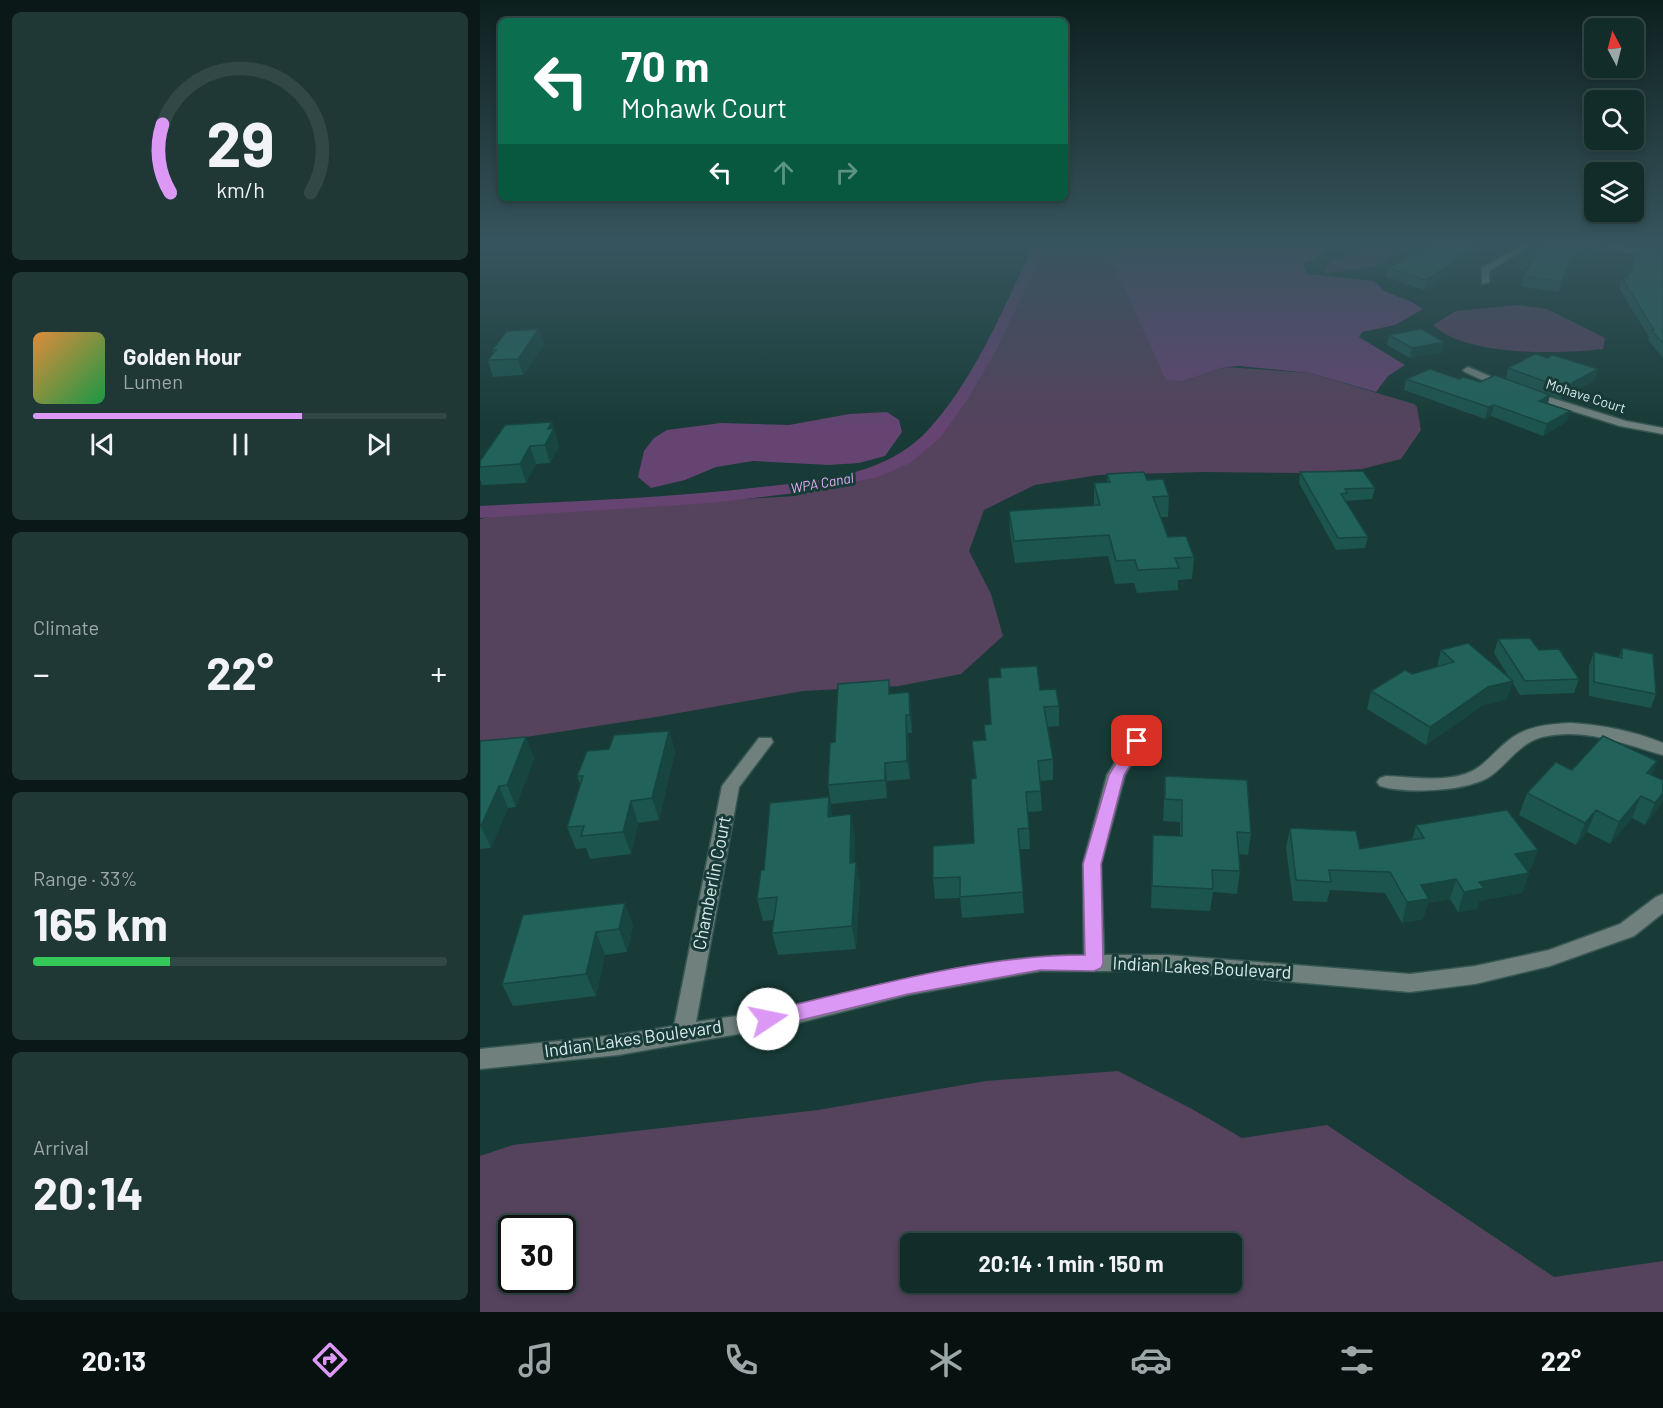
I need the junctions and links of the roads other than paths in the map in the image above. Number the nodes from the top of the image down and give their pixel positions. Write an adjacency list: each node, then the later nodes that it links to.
1 (1468, 370): 2 (street, Mohave Court)
2 (1663, 431)
3 (1137, 741): 8 (street)
4 (765, 742): 9 (street, Chamberlin Court)
5 (1663, 749): 6 (street)
6 (1386, 782)
7 (1663, 902): 8 (street, Indian Lakes Boulevard)
8 (1094, 963): 9 (street, Indian Lakes Boulevard)
9 (683, 1034): 10 (street, Indian Lakes Boulevard)
10 (480, 1059)

